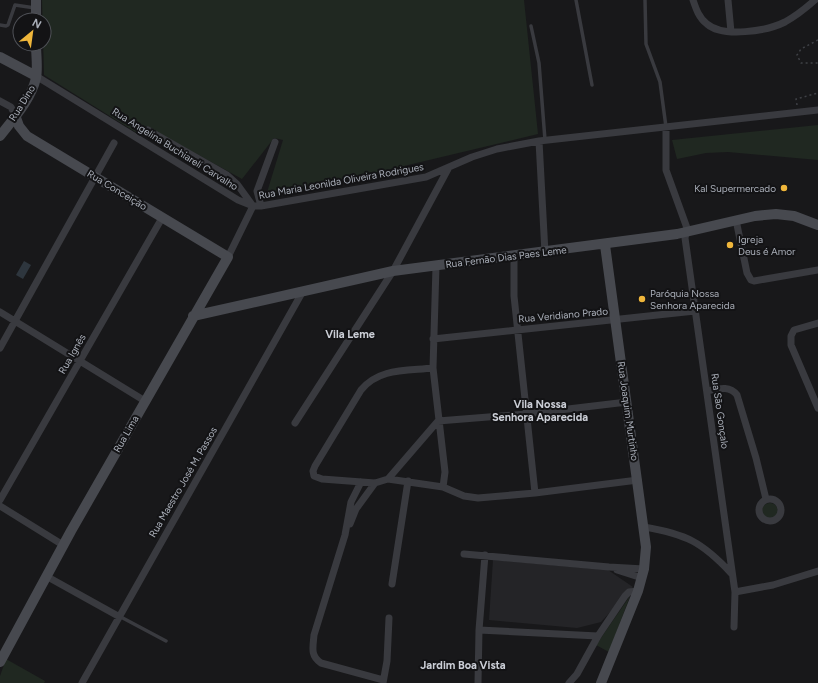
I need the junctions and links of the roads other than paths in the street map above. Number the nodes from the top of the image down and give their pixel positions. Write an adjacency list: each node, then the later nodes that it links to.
1 (576, 0): 13 (lane)
2 (644, 0): 17 (lane)
3 (693, 0): 9 (street)
4 (728, 0): 9 (street)
5 (815, 0): 9 (street)
6 (36, 4): 7 (lane)
7 (0, 25)
8 (531, 26): 20 (lane)
9 (731, 32)
10 (36, 52): 12 (main road, Rua Dino)
11 (0, 57): 12 (main road)
12 (36, 76): 16 (main road, Rua Dino); 25 (street, Rua Angelina Buchiareli Carvalho)
13 (592, 85)
14 (0, 101): 16 (street)
15 (818, 110): 17 (street, Rua Maria Leonilda Oliveira Rodrigues)
16 (15, 115): 19 (main road, Rua Dino); 24 (main road, Rua Conceição)
17 (666, 127): 20 (street, Rua Maria Leonilda Oliveira Rodrigues); 30 (street, Rua São Gonçalo)
18 (148, 130): 25 (street, Rua Angelina Buchiareli Carvalho)
19 (0, 136)
20 (542, 140): 23 (street, Rua Maria Leonilda Oliveira Rodrigues); 32 (street)
21 (275, 142): 26 (street)
22 (114, 143): 24 (street)
23 (448, 169): 26 (street, Rua Maria Leonilda Oliveira Rodrigues); 37 (street)
24 (95, 177): 27 (main road, Rua Conceição); 43 (street)
25 (253, 206): 26 (street, Rua Maria Leonilda Oliveira Rodrigues); 34 (street, Rua Lima)
26 (261, 206)
27 (162, 218): 34 (main road, Rua Conceição); 48 (street, Rua Ignês)
28 (736, 220): 29 (main road, Rua Fernão Dias Paes Leme); 30 (main road, Rua Fernão Dias Paes Leme); 36 (street)
29 (818, 225)
30 (686, 233): 31 (main road, Rua Fernão Dias Paes Leme); 39 (street, Rua São Gonçalo)
31 (605, 245): 32 (main road, Rua Fernão Dias Paes Leme); 42 (main road, Rua Joaquim Murtinho)
32 (545, 252): 33 (main road, Rua Fernão Dias Paes Leme)
33 (514, 256): 35 (main road, Rua Fernão Dias Paes Leme); 45 (street)
34 (228, 257): 41 (main road, Rua Lima)
35 (436, 266): 37 (main road, Rua Fernão Dias Paes Leme); 46 (street)
36 (818, 270)
37 (393, 271): 38 (main road, Rua Fernão Dias Paes Leme); 56 (street)
38 (303, 290): 41 (main road, Rua Fernão Dias Paes Leme); 79 (street, Rua Maestro José M. Passos)
39 (695, 311): 42 (street, Rua Veridiano Prado); 50 (street, Rua São Gonçalo)
40 (0, 312): 43 (street)
41 (193, 316): 51 (main road, Rua Lima)
42 (616, 320): 45 (street, Rua Veridiano Prado); 52 (main road, Rua Joaquim Murtinho)
43 (15, 321): 47 (street); 48 (street)
44 (818, 323): 53 (street)
45 (518, 330): 46 (street, Rua Veridiano Prado); 54 (street)
46 (433, 339): 49 (street)
47 (0, 348)
48 (80, 361): 51 (street); 64 (street, Rua Ignês)
49 (433, 368): 55 (street); 60 (street)
50 (706, 391): 65 (street); 74 (street, Rua São Gonçalo)
51 (145, 401): 69 (main road, Rua Lima)
52 (627, 402): 54 (street); 58 (main road, Rua Joaquim Murtinho)
53 (818, 408)
54 (526, 414): 55 (street); 63 (street)
55 (438, 421): 57 (street); 62 (street)
56 (295, 423)
57 (388, 479): 59 (street); 61 (street)
58 (638, 480): 63 (street); 67 (main road, Rua Joaquim Murtinho)
59 (408, 481): 62 (street); 76 (street)
60 (361, 482): 61 (street); 68 (street)
61 (375, 483): 68 (street)
62 (444, 486): 63 (street)
63 (535, 493)
64 (0, 500)
65 (766, 500)
66 (0, 506): 69 (street)
67 (644, 527): 73 (main road, Rua Joaquim Murtinho); 74 (street)
68 (345, 535): 86 (street)
69 (63, 545): 75 (main road, Rua Lima)
70 (464, 554): 71 (street)
71 (486, 555): 73 (street); 82 (street)
72 (818, 570): 78 (street)
73 (643, 573): 77 (main road, Rua Joaquim Murtinho)
74 (731, 574): 78 (street, Rua São Gonçalo)
75 (46, 576): 79 (street); 85 (main road, Rua Lima)
76 (392, 584)
77 (638, 591): 83 (street); 90 (main road, Rua Joaquim Murtinho)
78 (735, 592): 81 (street, Rua São Gonçalo)
79 (118, 616): 84 (lane); 87 (street, Rua Maestro José M. Passos)
80 (389, 618): 86 (street)
81 (734, 627)
82 (479, 630): 83 (street); 88 (street)
83 (598, 636): 89 (street)
84 (166, 641)
85 (0, 662)
86 (383, 681)
87 (82, 683)
88 (478, 683)
89 (569, 683)
90 (602, 683)

